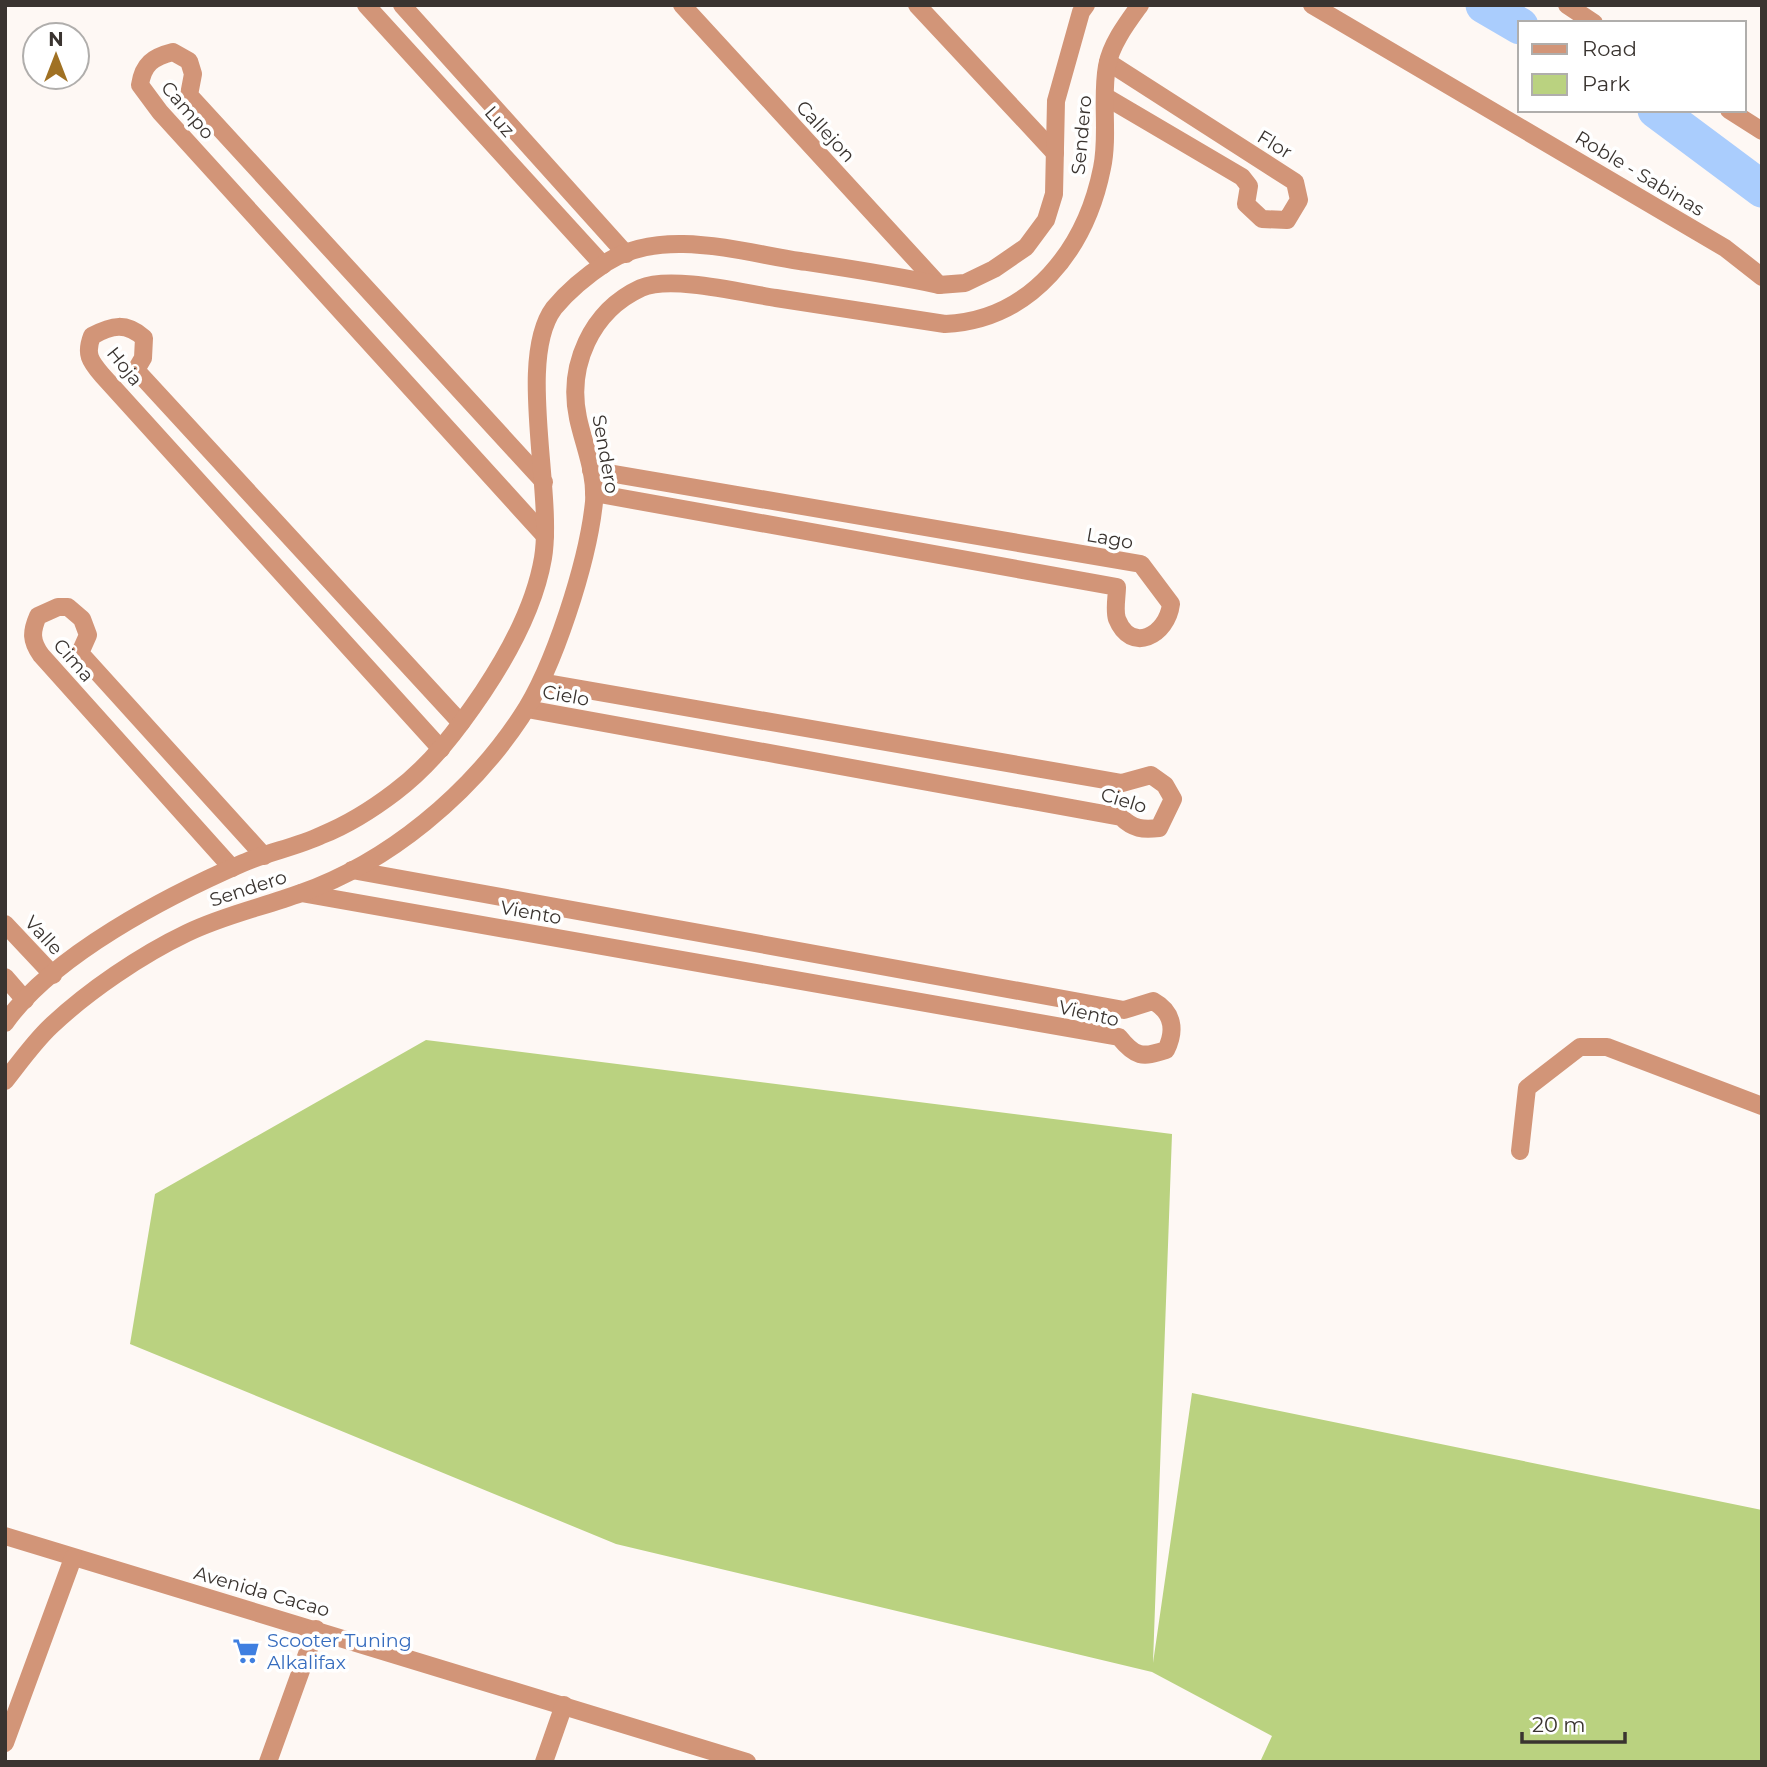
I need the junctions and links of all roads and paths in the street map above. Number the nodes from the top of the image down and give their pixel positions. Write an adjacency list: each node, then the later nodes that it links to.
1 (366, 5): 17 (street, Luz)
2 (402, 5): 16 (street, Luz)
3 (682, 5): 19 (street, Callejon)
4 (917, 5): 15 (street)
5 (1086, 5): 15 (street, Sendero)
6 (1140, 5): 11 (street, Sendero)
7 (1312, 5): 9 (street, Roble - Sabinas)
8 (1567, 5): 10 (street)
9 (1333, 10): 18 (street, Roble - Sabinas)
10 (1591, 21)
11 (1108, 62): 12 (street, Sendero); 12 (street, Flor)
12 (1106, 97): 20 (street, Sendero)
13 (1732, 112): 14 (street)
14 (1762, 131)
15 (1055, 153): 19 (street, Sendero)
16 (626, 254): 17 (street, Sendero); 19 (street, Sendero)
17 (603, 265): 21 (street, Sendero)
18 (1762, 277)
19 (939, 285)
20 (591, 470): 22 (street, Sendero); 22 (street, Lago)
21 (544, 482): 23 (street, Sendero); 23 (street, Campo)
22 (594, 493): 24 (street, Sendero)
23 (545, 536): 26 (street, Sendero)
24 (541, 682): 25 (street, Sendero); 25 (street, Cielo)
25 (527, 709): 30 (street, Sendero)
26 (461, 723): 27 (street, Sendero); 27 (street, Hoja)
27 (441, 749): 28 (street, Sendero)
28 (264, 856): 29 (street, Sendero); 29 (street, Cima)
29 (232, 868): 33 (street, Sendero)
30 (352, 870): 31 (street, Sendero); 31 (street, Viento)
31 (301, 893): 37 (street, Sendero)
32 (5, 924): 33 (street, Valle)
33 (53, 975): 35 (street, Sendero)
34 (5, 978): 35 (street)
35 (25, 1000): 36 (street, Sendero)
36 (5, 1023)
37 (5, 1081)
38 (1762, 1106): 39 (street)
39 (1520, 1151)
40 (5, 1536): 41 (street, Avenida Cacao)
41 (73, 1558): 42 (street, Avenida Cacao); 44 (street)
42 (316, 1629): 43 (street, Avenida Cacao); 45 (street)
43 (565, 1705): 46 (street); 47 (street, Avenida Cacao)
44 (5, 1743)
45 (268, 1762)
46 (544, 1762)
47 (747, 1762)

